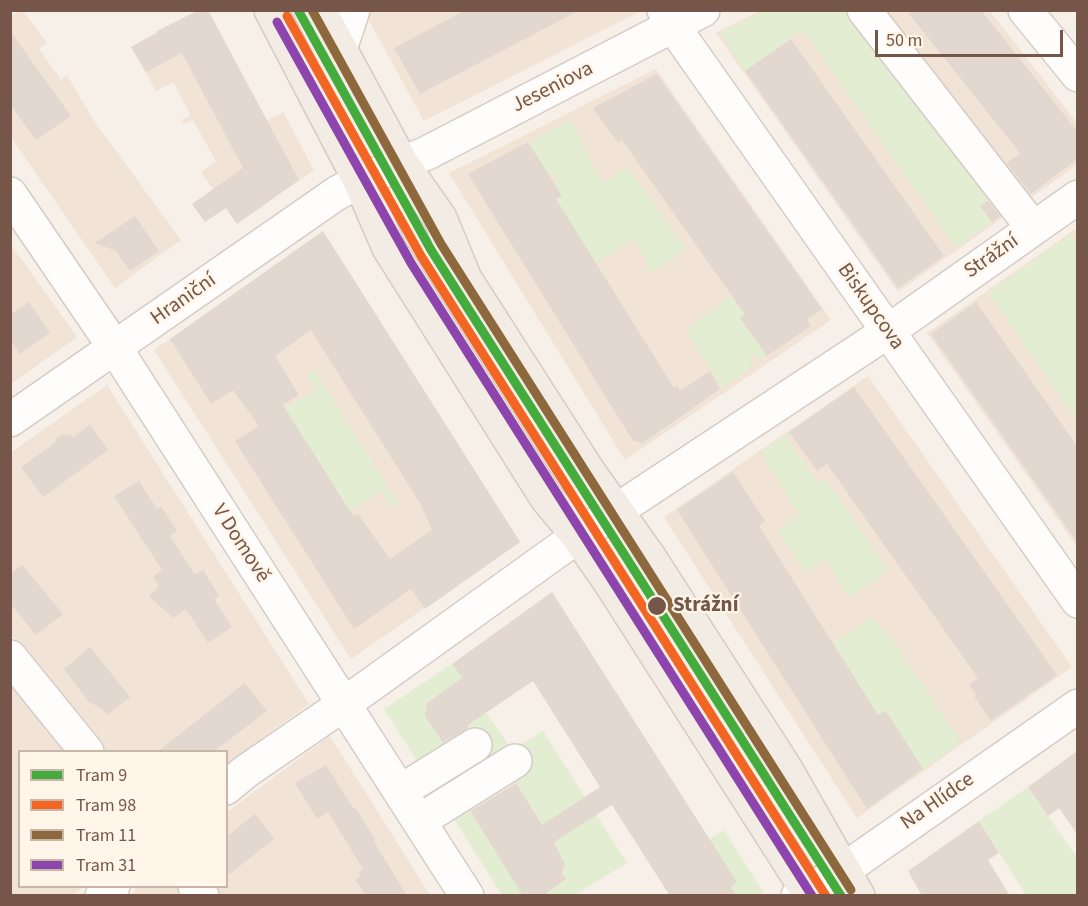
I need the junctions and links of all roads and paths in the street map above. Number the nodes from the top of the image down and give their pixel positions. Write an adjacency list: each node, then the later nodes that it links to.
1 (271, 10): 11 (main road)
2 (319, 10): 8 (main road)
3 (353, 10): 8 (street)
4 (703, 10): 7 (street, Jeseniova)
5 (864, 10): 14 (street)
6 (1025, 10): 9 (street)
7 (669, 18): 10 (street, Jeseniova); 15 (street, Biskupcova)
8 (340, 49): 10 (main road)
9 (1077, 75)
10 (402, 164): 11 (street, Jeseniova); 18 (main road)
11 (360, 182): 16 (street, Hraniční); 19 (main road)
12 (10, 194): 16 (street, V Domově)
13 (1077, 197): 14 (street, Strážní)
14 (1034, 228): 15 (street, Strážní)
15 (887, 332): 18 (street, Strážní); 20 (street, Biskupcova)
16 (115, 348): 17 (street, Hraniční); 22 (street, V Domově)
17 (10, 420)
18 (616, 510): 19 (street, Strážní); 30 (main road)
19 (578, 536): 22 (street, Strážní); 31 (main road)
20 (1077, 601)
21 (10, 657): 25 (street)
22 (344, 704): 27 (street, Strážní); 28 (street, V Domově)
23 (1077, 706): 30 (street, Na Hlídce)
24 (475, 745): 28 (street)
25 (85, 750)
26 (515, 761): 29 (street)
27 (228, 786)
28 (401, 791): 29 (street, V Domově)
29 (419, 821): 32 (street, V Domově)
30 (850, 883): 31 (street, Na Hlídce)
31 (805, 894)
32 (467, 896)

